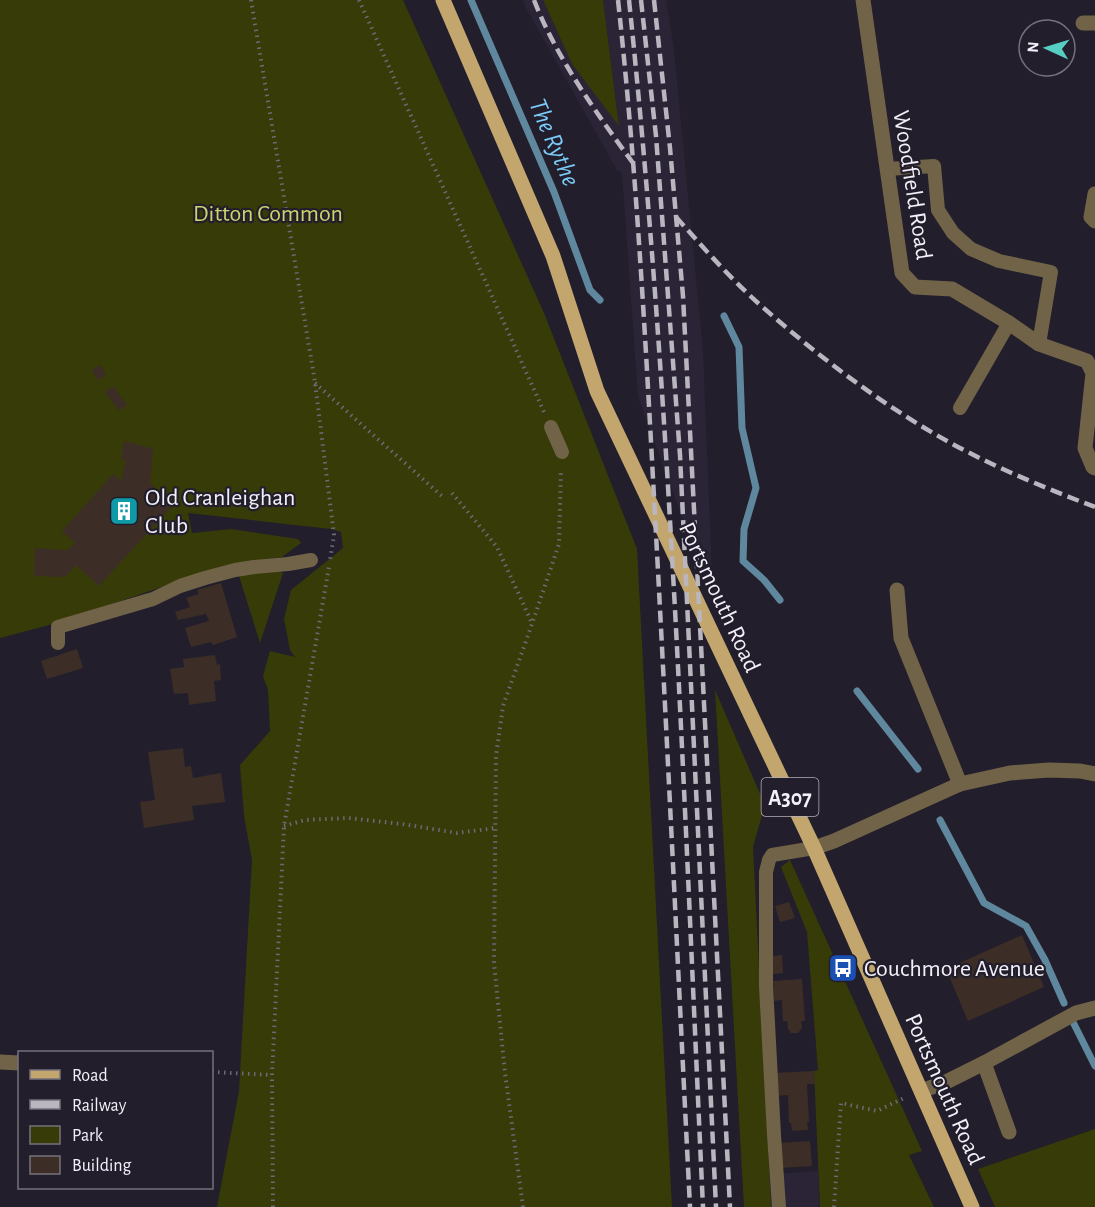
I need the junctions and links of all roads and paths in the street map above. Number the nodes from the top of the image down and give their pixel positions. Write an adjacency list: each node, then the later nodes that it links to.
1 (251, 0): 10 (path)
2 (358, 0): 12 (path)
3 (443, 0): 25 (main road, Portsmouth Road / A307)
4 (863, 0): 5 (street, Woodfield Road)
5 (887, 169): 8 (street, Woodfield Road); 9 (lane)
6 (1095, 194): 7 (street)
7 (1095, 221)
8 (1009, 323): 9 (street, Woodfield Road); 11 (lane)
9 (1039, 344): 14 (street, Woodfield Road)
10 (315, 382): 16 (path); 23 (path)
11 (960, 408)
12 (551, 427): 13 (lane)
13 (562, 452): 19 (path)
14 (1095, 468)
15 (452, 493): 19 (path)
16 (444, 498)
17 (311, 560): 20 (lane)
18 (897, 590): 22 (street)
19 (532, 624): 24 (path)
20 (58, 643)
21 (1095, 774): 22 (street)
22 (960, 784): 25 (street)
23 (284, 826): 24 (path); 31 (path)
24 (496, 828): 35 (path)
25 (814, 848): 32 (main road, Portsmouth Road / A307); 36 (lane)
26 (1095, 1008): 29 (street)
27 (0, 1062): 28 (street)
28 (18, 1063)
29 (984, 1063): 32 (street); 33 (street)
30 (213, 1072): 31 (path)
31 (272, 1075): 34 (path)
32 (921, 1090): 37 (path); 38 (main road, Portsmouth Road / A307)
33 (1009, 1132)
34 (273, 1207)
35 (523, 1207)
36 (779, 1207)
37 (834, 1207)
38 (972, 1207)

